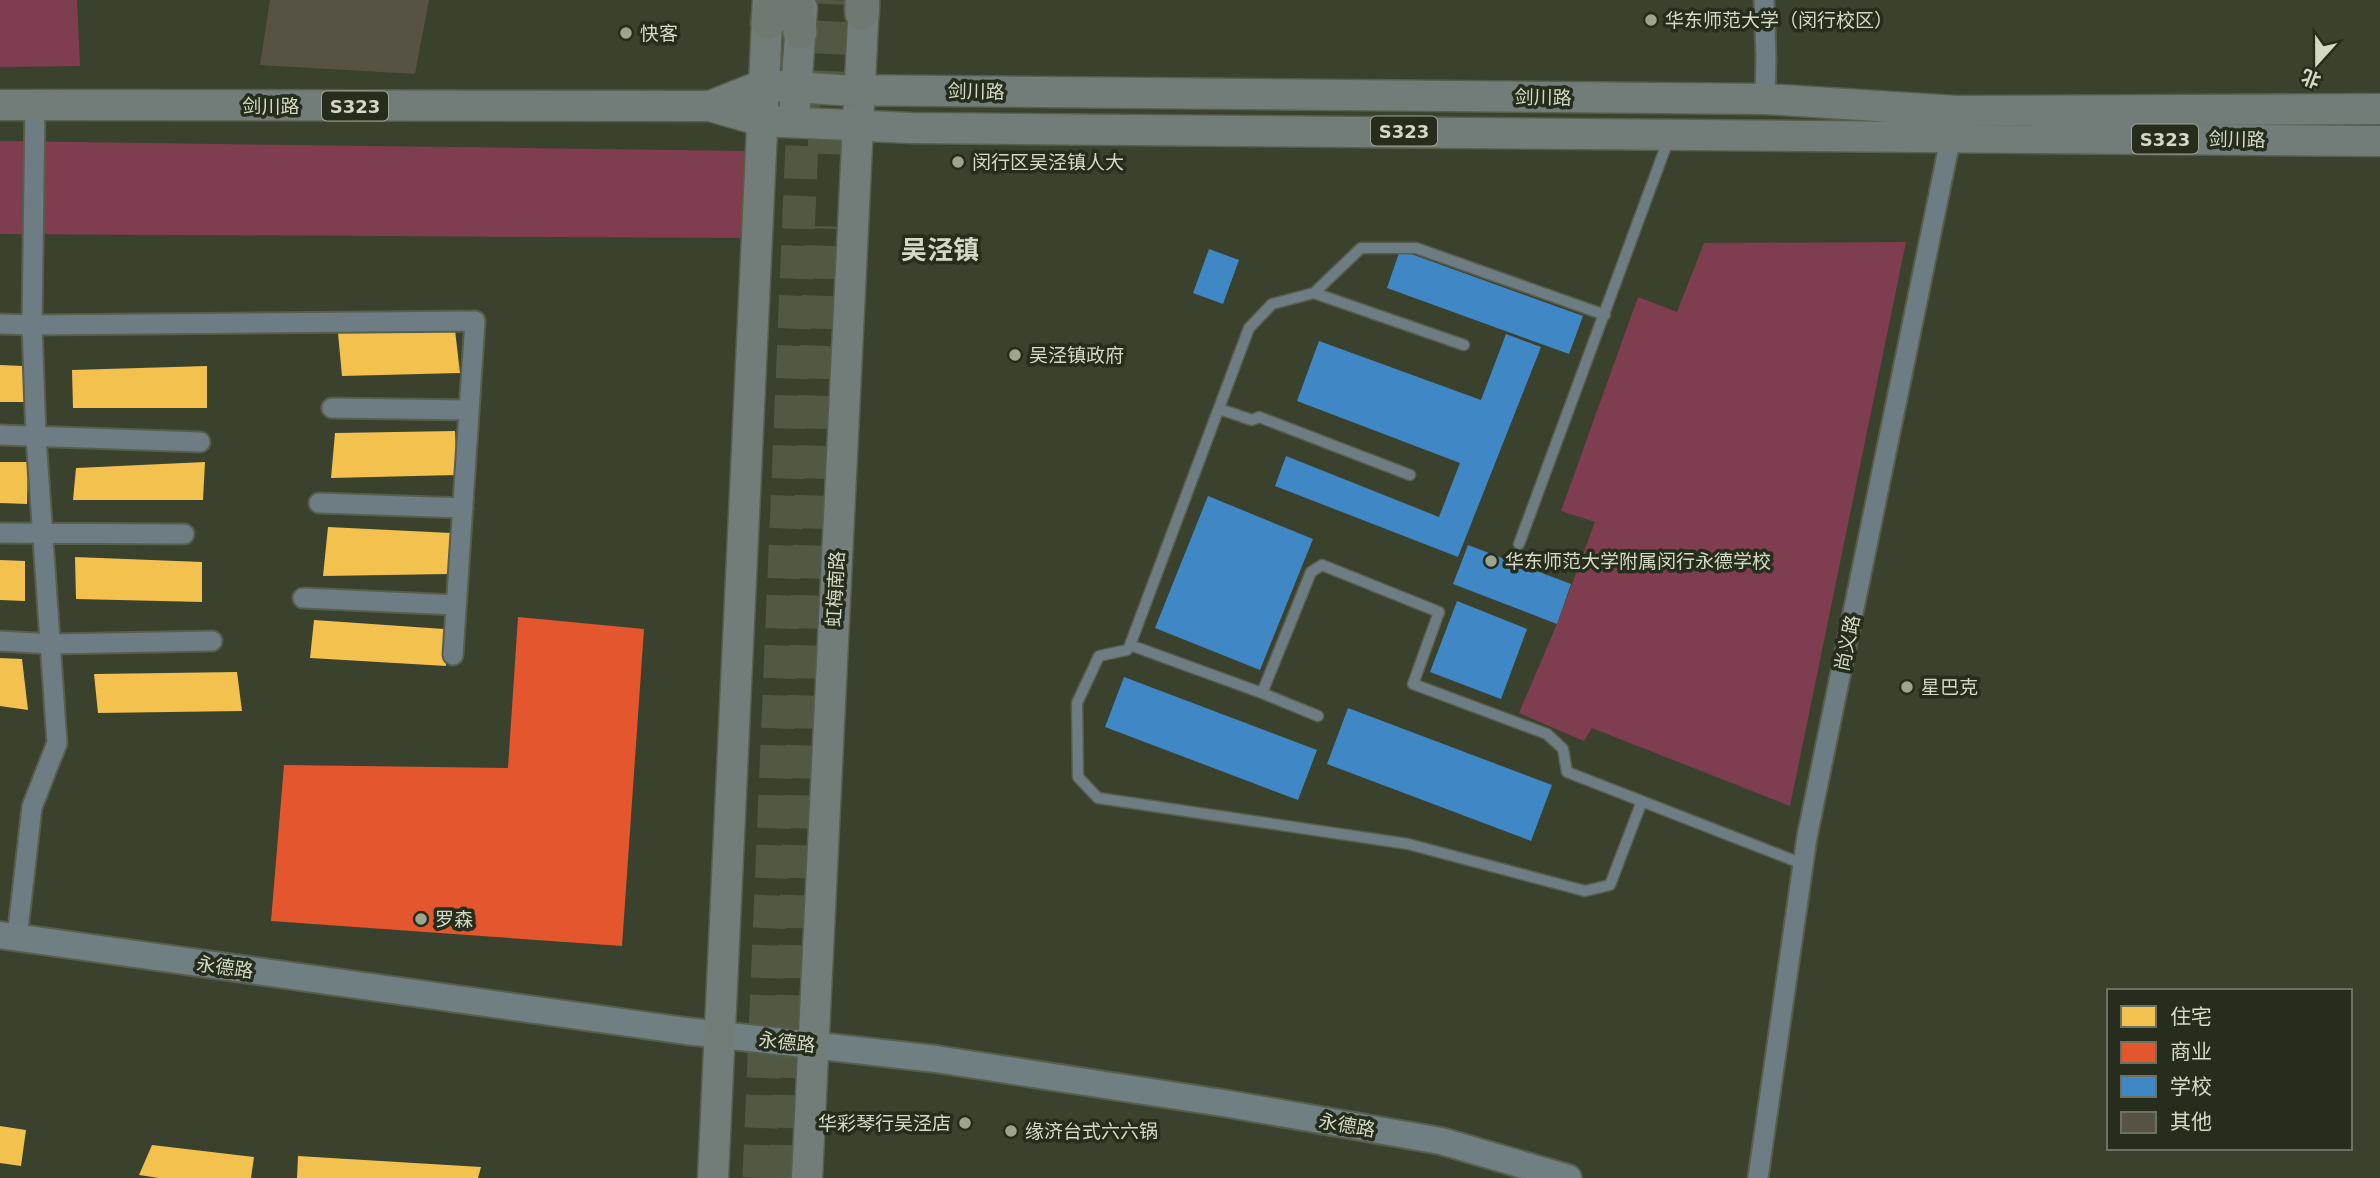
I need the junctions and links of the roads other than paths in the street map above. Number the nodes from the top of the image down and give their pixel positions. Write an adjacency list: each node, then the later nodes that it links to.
1 (1764, 0): 8 (street)
2 (858, 3): 7 (main road, 虹梅南路)
3 (769, 8): 5 (main road)
4 (800, 11): 6 (main road)
5 (763, 85): 6 (main road, 剑川路); 11 (main road, 剑川路); 13 (main road)
6 (796, 86): 7 (main road, 剑川路); 14 (main road)
7 (849, 89): 8 (main road, 剑川路); 16 (main road, 虹梅南路)
8 (1765, 99): 15 (main road, 剑川路)
9 (0, 105): 10 (main road, 剑川路 / S323)
10 (35, 106): 11 (main road, 剑川路 / S323); 22 (street)
11 (710, 106): 13 (main road, 剑川路 / S323)
12 (2380, 109): 15 (main road, 剑川路)
13 (762, 121): 14 (main road, 剑川路 / S323); 49 (main road)
14 (794, 123): 16 (main road, 剑川路 / S323)
15 (1953, 124): 17 (main road, 剑川路 / S323); 18 (main road, 剑川路 / S323); 47 (street, 尚义路)
16 (847, 125): 17 (main road, 剑川路 / S323); 50 (main road, 虹梅南路)
17 (1670, 134): 20 (lane)
18 (2380, 141)
19 (1314, 293): 20 (lane); 23 (lane); 25 (lane)
20 (1605, 315): 36 (lane)
21 (0, 324): 22 (street)
22 (32, 325): 26 (street); 28 (street)
23 (1464, 345)
24 (332, 408): 26 (street)
25 (1219, 409): 30 (lane); 44 (lane)
26 (469, 410): 32 (street)
27 (0, 435): 28 (street)
28 (36, 437): 29 (street); 35 (street)
29 (200, 442)
30 (1410, 475)
31 (319, 503): 32 (street)
32 (463, 508): 38 (street)
33 (0, 533): 35 (street)
34 (184, 534): 35 (street)
35 (43, 535): 41 (street)
36 (1519, 544)
37 (303, 598): 38 (street)
38 (456, 604): 43 (street)
39 (0, 641): 41 (street)
40 (212, 641): 41 (street)
41 (51, 644): 48 (street)
42 (1127, 650): 46 (lane)
43 (453, 655)
44 (1262, 693): 45 (lane); 46 (lane)
45 (1318, 716)
46 (1642, 801): 47 (lane)
47 (1803, 864): 54 (street, 尚义路)
48 (8, 937): 49 (street, 永德路)
49 (719, 1035): 50 (street, 永德路); 51 (main road)
50 (814, 1044): 52 (main road, 虹梅南路); 53 (street, 永德路)
51 (713, 1178)
52 (807, 1178)
53 (1567, 1178)
54 (1758, 1178)

